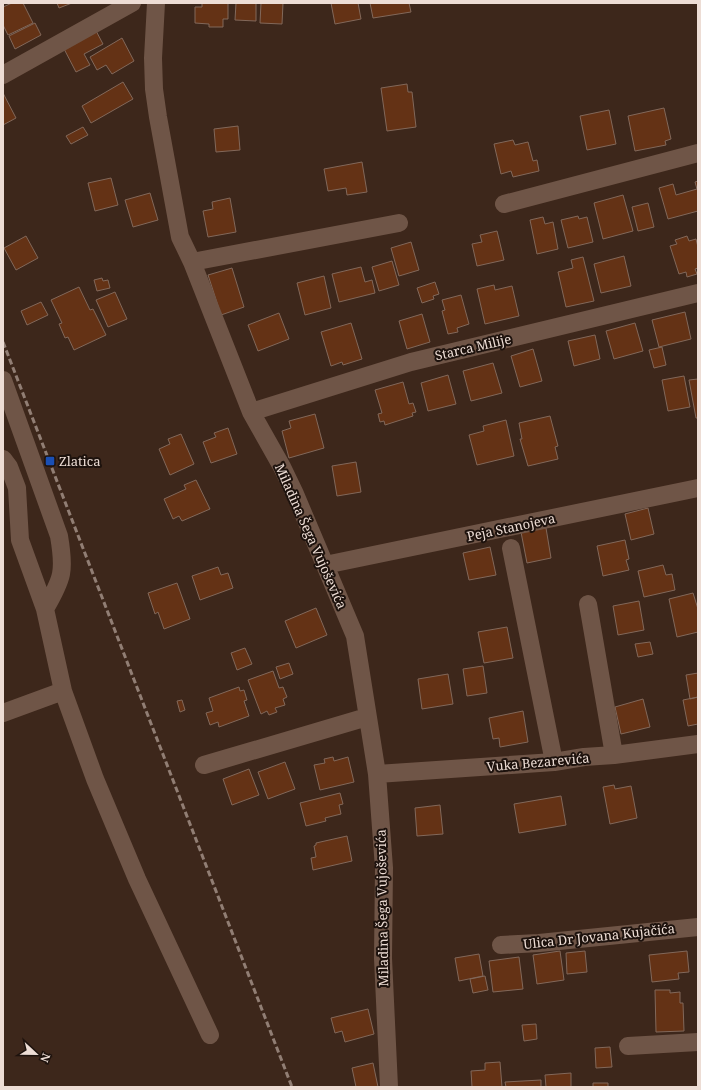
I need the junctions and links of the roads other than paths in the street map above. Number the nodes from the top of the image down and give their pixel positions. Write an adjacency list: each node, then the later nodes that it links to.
1 (132, 3): 3 (street)
2 (156, 3): 7 (street, Miladina Šega Vujoševića)
3 (3, 75)
4 (698, 152): 5 (street)
5 (504, 204)
6 (399, 223): 7 (street)
7 (192, 262): 10 (street, Miladina Šega Vujoševića)
8 (698, 293): 10 (street, Starca Milije)
9 (3, 380): 16 (street)
10 (251, 412): 14 (street, Miladina Šega Vujoševića)
11 (3, 459): 16 (street)
12 (698, 488): 14 (street, Peja Stanojeva)
13 (511, 548): 22 (street)
14 (325, 565): 19 (street, Miladina Šega Vujoševića)
15 (588, 604): 21 (street)
16 (45, 609): 17 (street)
17 (63, 691): 18 (street); 27 (street)
18 (3, 713)
19 (367, 717): 23 (street); 24 (street, Miladina Šega Vujoševića)
20 (698, 744): 21 (street, Vuka Bezarevića)
21 (614, 755): 22 (street, Vuka Bezarevića)
22 (554, 762): 24 (street, Vuka Bezarevića)
23 (204, 765)
24 (376, 774): 30 (street, Miladina Šega Vujoševića)
25 (698, 927): 26 (street, Ulica Dr Jovana Kujačića)
26 (501, 945)
27 (210, 1035)
28 (698, 1042): 29 (street)
29 (628, 1046)
30 (388, 1087)

